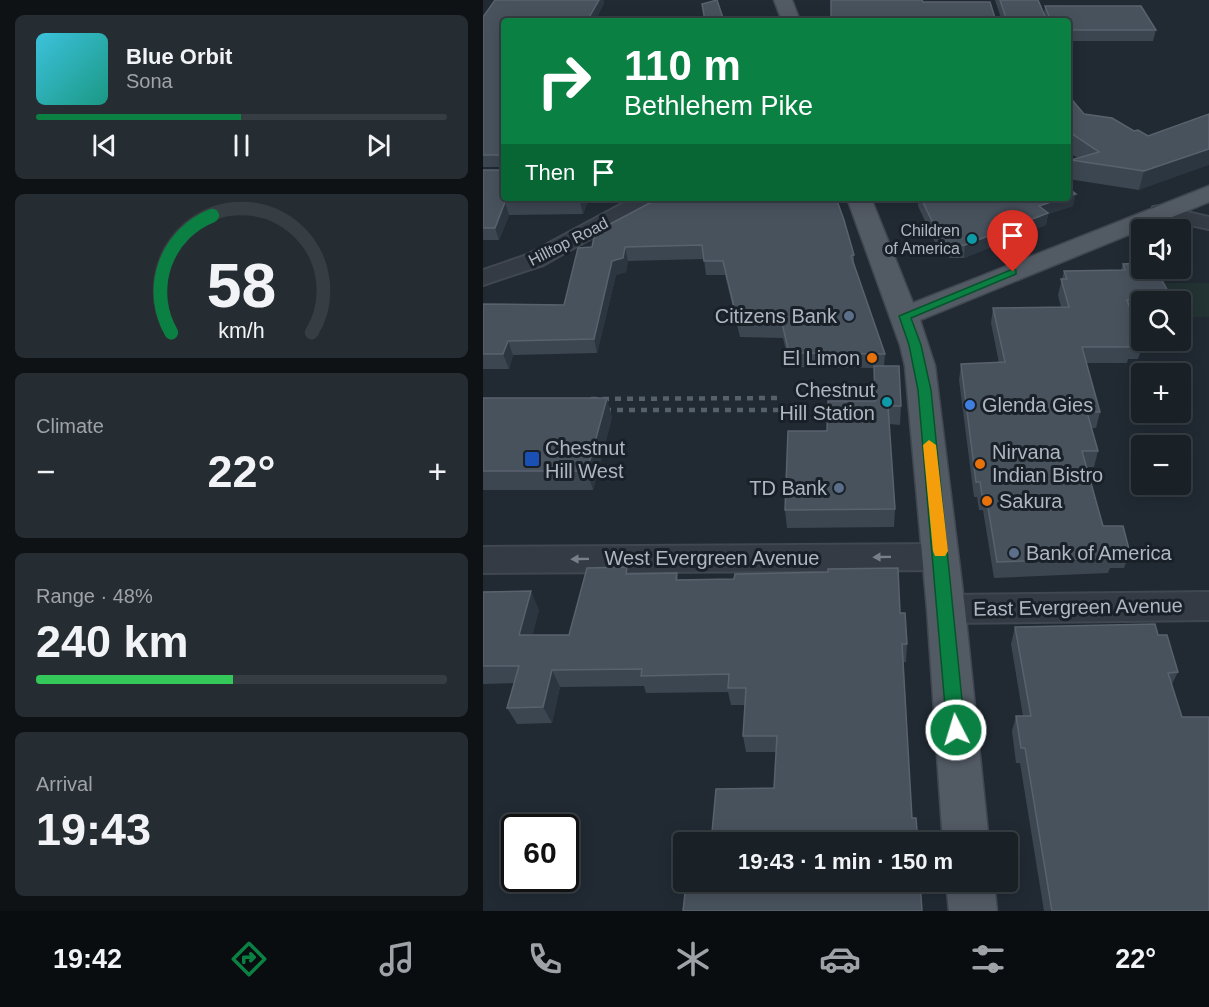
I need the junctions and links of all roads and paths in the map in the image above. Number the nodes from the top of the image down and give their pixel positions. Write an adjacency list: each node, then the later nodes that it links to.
1 (783, 0): 2 (main road)
2 (790, 18)
3 (1209, 193): 6 (main road)
4 (643, 201): 8 (street, Hilltop Road)
5 (860, 201): 9 (main road)
6 (1161, 212): 7 (street); 9 (main road)
7 (1209, 224)
8 (483, 278)
9 (905, 316): 10 (main road)
10 (941, 556): 11 (street, West Evergreen Avenue, one-way to 11); 13 (main road)
11 (483, 560)
12 (1209, 606): 13 (street, East Evergreen Avenue)
13 (946, 609): 14 (main road)
14 (965, 832)
15 (971, 892): 16 (main road)
16 (973, 911)

